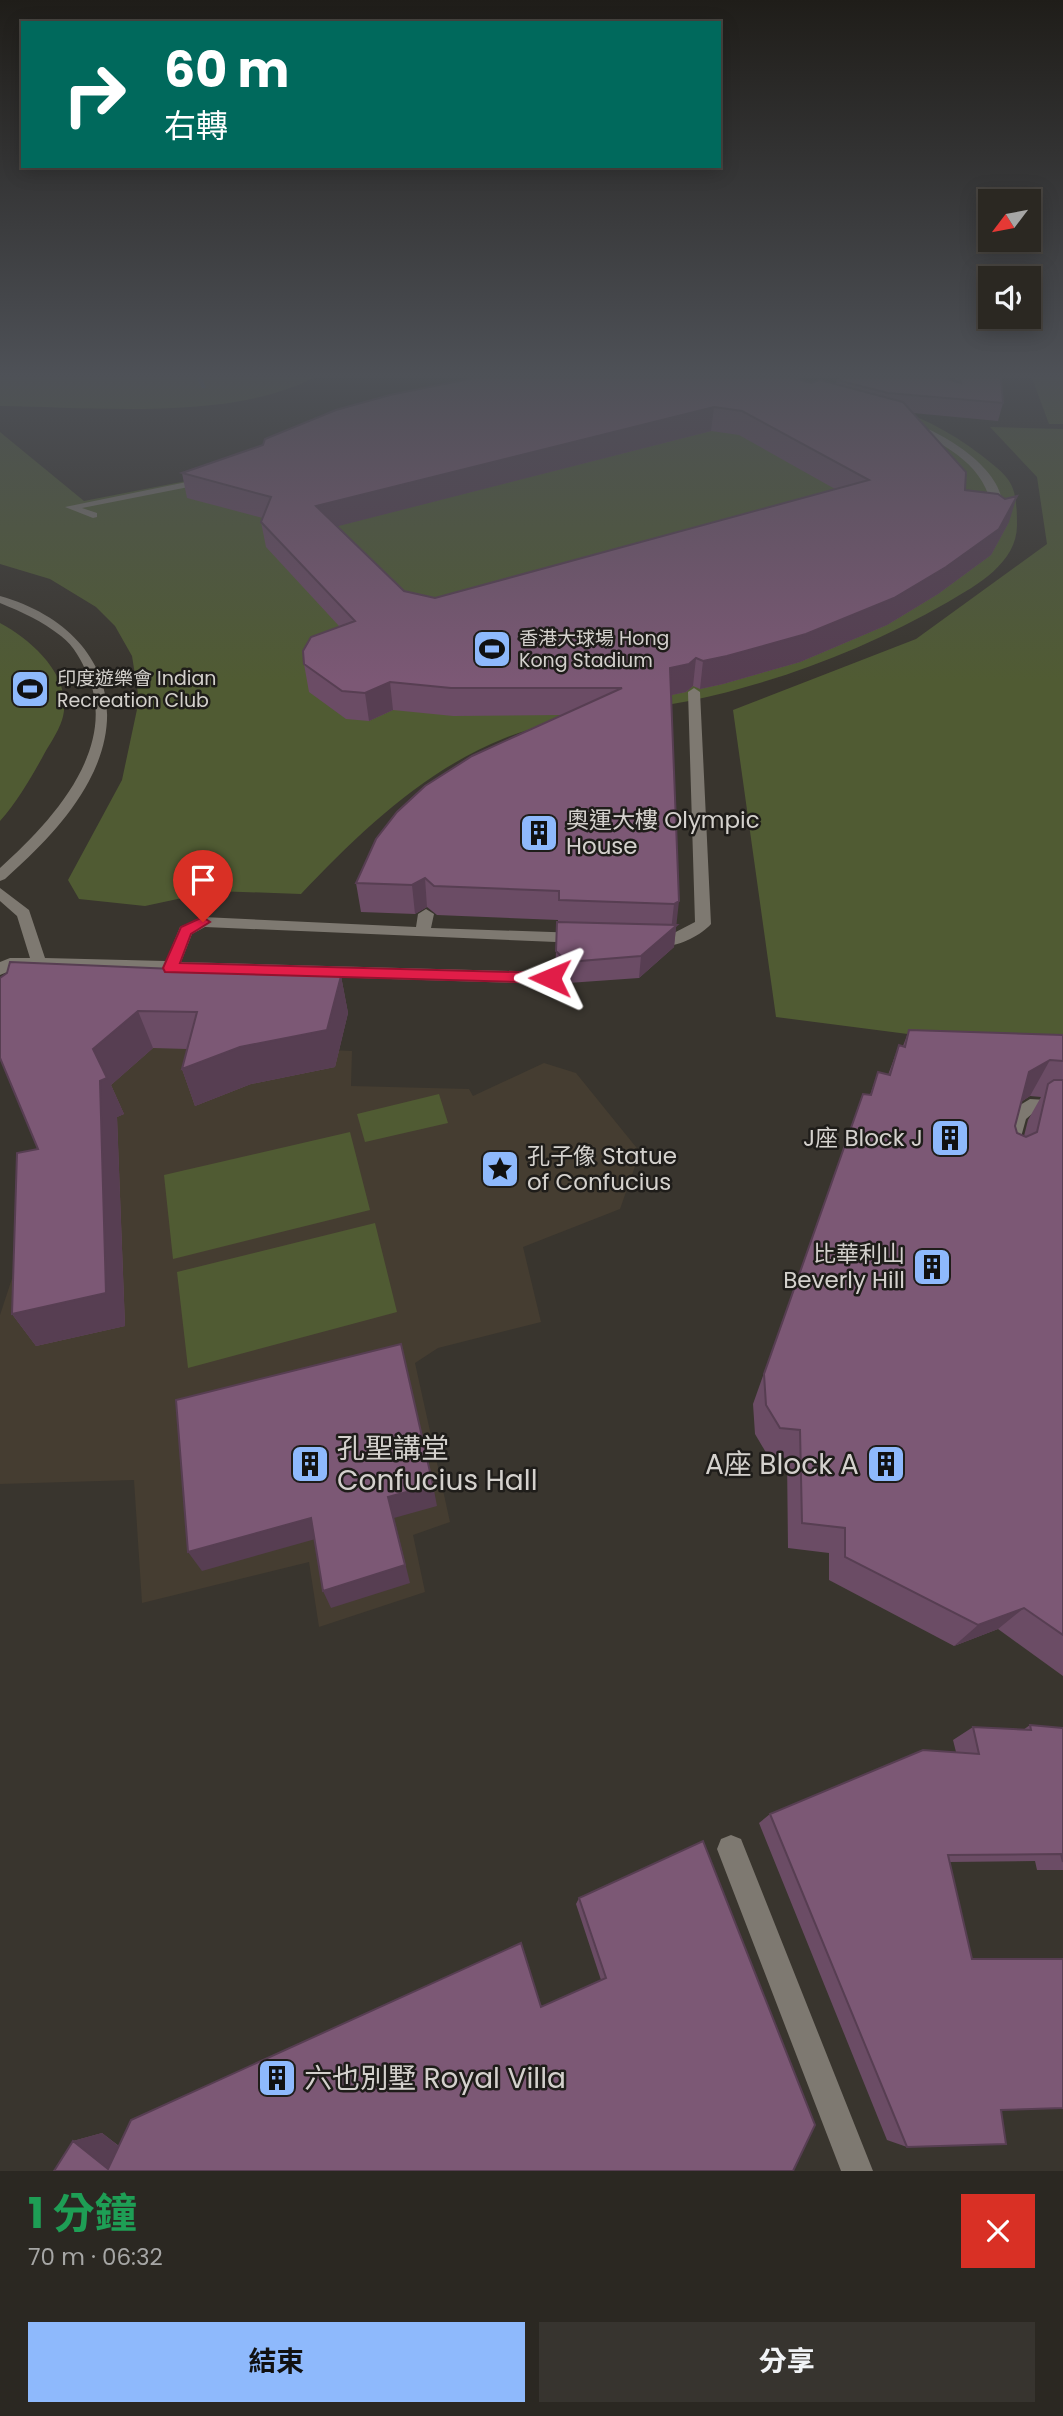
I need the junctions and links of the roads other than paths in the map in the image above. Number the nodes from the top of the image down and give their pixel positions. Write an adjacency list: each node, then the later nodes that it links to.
1 (214, 479): 3 (street)
2 (989, 479): 4 (street)
3 (93, 515)
4 (998, 519)
5 (0, 599): 7 (street)
6 (694, 692): 12 (street)
7 (0, 876)
8 (0, 893): 13 (street)
9 (426, 914): 10 (street)
10 (423, 933): 11 (street); 14 (street)
11 (589, 938)
12 (645, 939)
13 (39, 964): 14 (street); 15 (street)
14 (171, 968): 16 (street)
15 (0, 969)
16 (550, 978)
17 (1063, 1108): 18 (street)
18 (1007, 1162)
19 (731, 1849): 20 (street)
20 (857, 2171)

